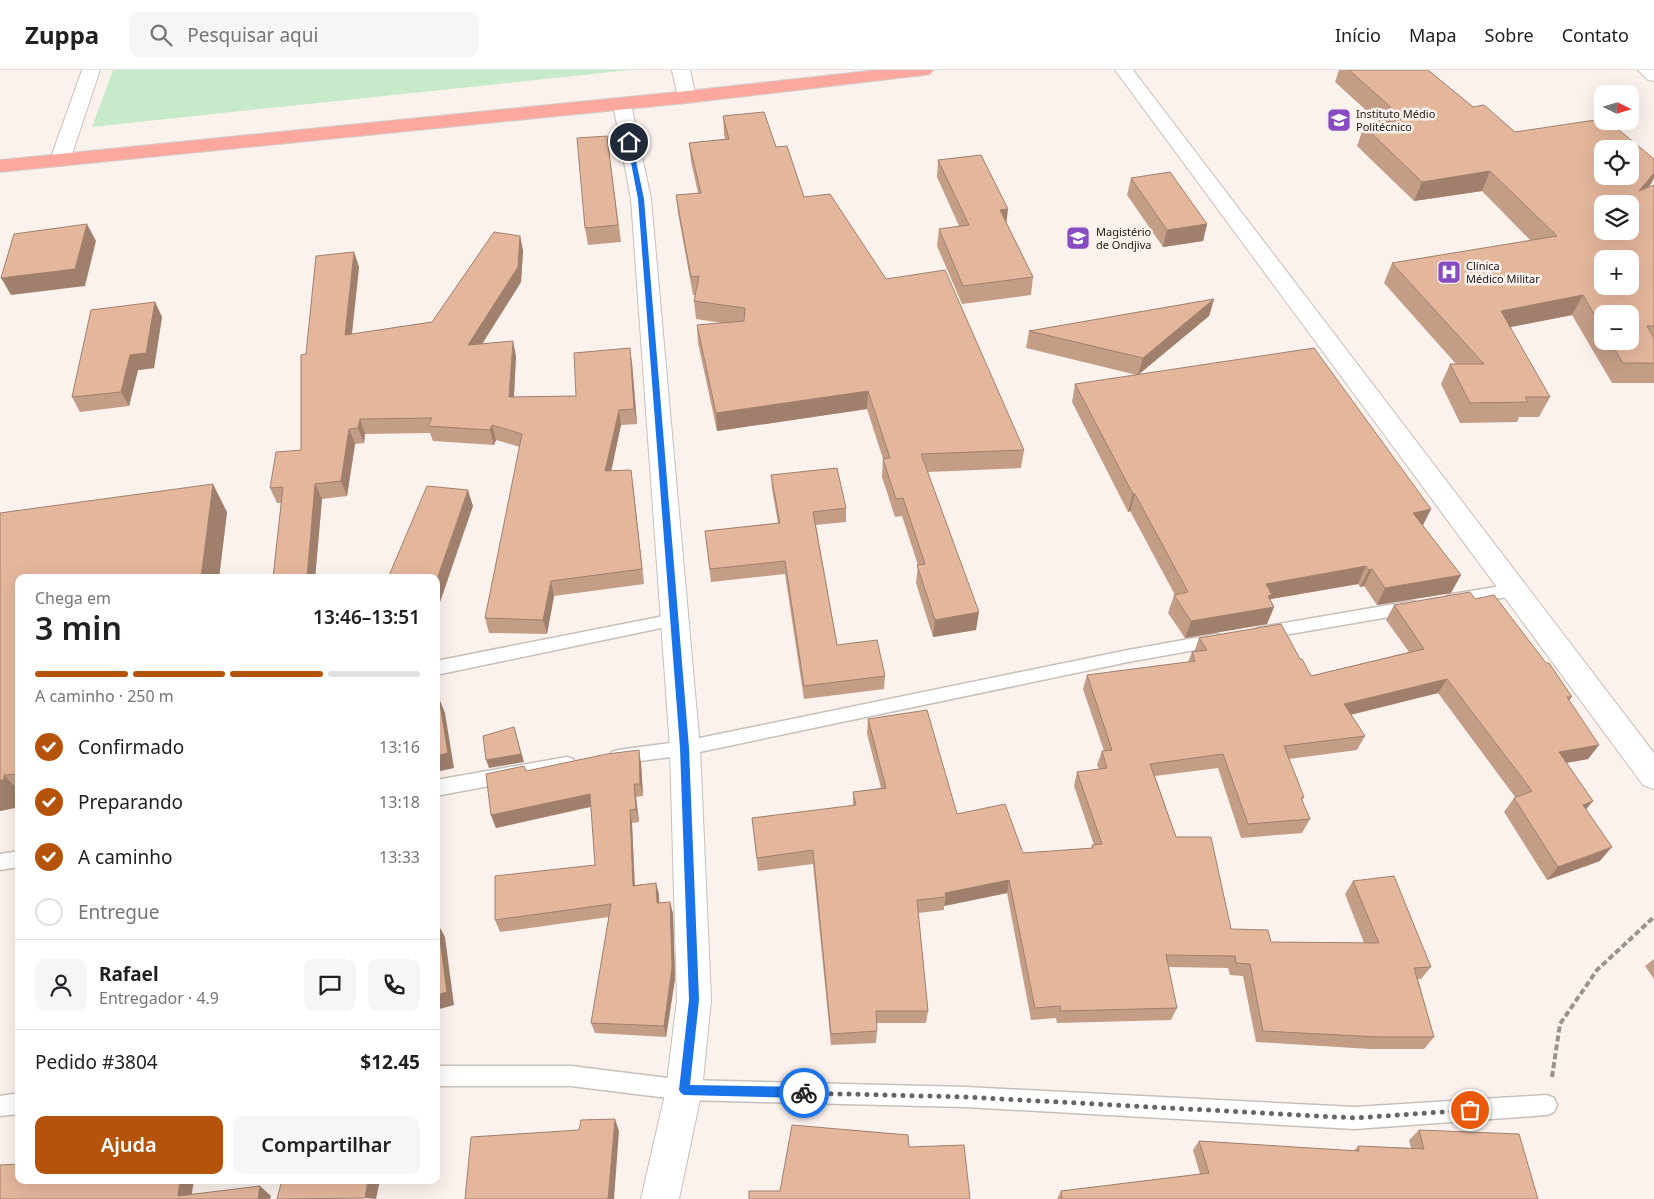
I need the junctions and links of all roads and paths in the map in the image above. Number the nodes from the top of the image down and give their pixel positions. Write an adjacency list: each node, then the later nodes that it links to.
1 (91, 70): 9 (street)
2 (681, 70): 7 (street)
3 (924, 70): 7 (main road)
4 (1124, 70): 11 (street)
5 (1647, 70): 6 (street)
6 (1654, 76)
7 (687, 97): 8 (main road)
8 (622, 104): 9 (main road); 12 (street)
9 (60, 160): 10 (main road)
10 (0, 166)
11 (1513, 590): 14 (lane); 17 (street)
12 (674, 620): 13 (lane); 14 (street)
13 (440, 667)
14 (685, 748): 15 (lane); 23 (street)
15 (600, 760)
16 (581, 762): 18 (lane)
17 (1654, 776)
18 (440, 787)
19 (15, 860): 20 (lane)
20 (0, 862)
21 (1654, 917): 25 (path)
22 (440, 1076): 23 (lane)
23 (684, 1090): 25 (lane); 27 (street)
24 (15, 1104): 26 (lane)
25 (1547, 1105)
26 (0, 1106)
27 (660, 1199)

